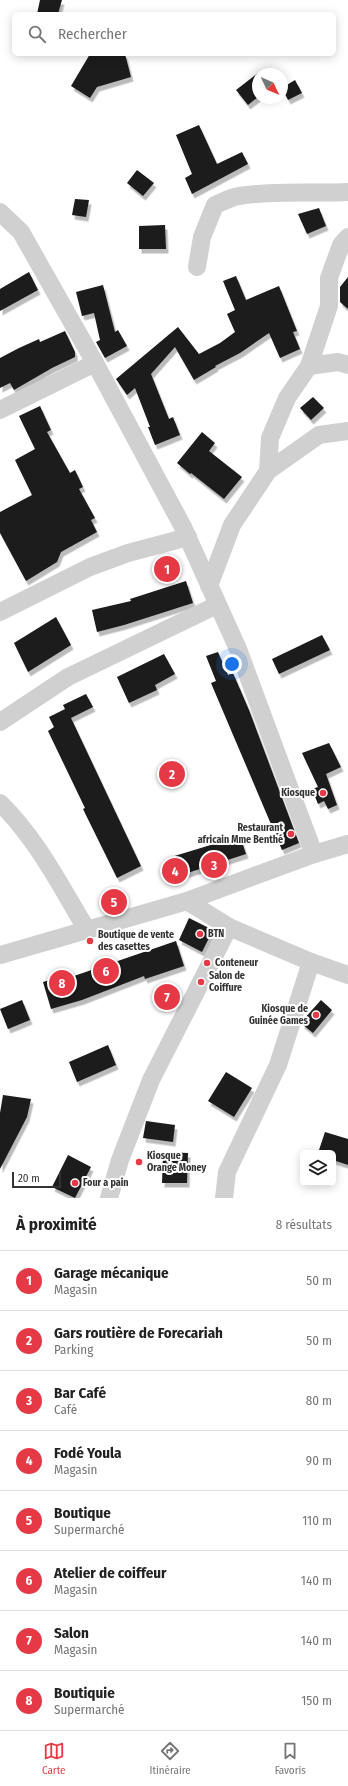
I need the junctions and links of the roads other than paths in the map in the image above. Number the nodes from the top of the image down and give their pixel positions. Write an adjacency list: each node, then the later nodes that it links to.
1 (348, 192): 4 (street)
2 (0, 212): 5 (street)
3 (348, 237): 7 (street)
4 (197, 266)
5 (95, 363): 8 (street); 11 (street)
6 (348, 365): 7 (street)
7 (309, 366): 10 (street)
8 (0, 410)
9 (348, 431): 10 (street)
10 (268, 471): 12 (street)
11 (188, 537): 12 (street); 14 (street)
12 (209, 586): 13 (street)
13 (217, 605): 15 (street); 18 (street)
14 (0, 612)
15 (0, 722)
16 (0, 804): 21 (street)
17 (348, 844): 18 (street)
18 (314, 854): 19 (street)
19 (187, 901): 20 (street); 21 (street)
20 (230, 927): 23 (street); 25 (street)
21 (87, 930): 22 (street)
22 (0, 955)
23 (311, 962): 24 (street); 26 (street)
24 (348, 975)
25 (109, 1198)
26 (224, 1198)

